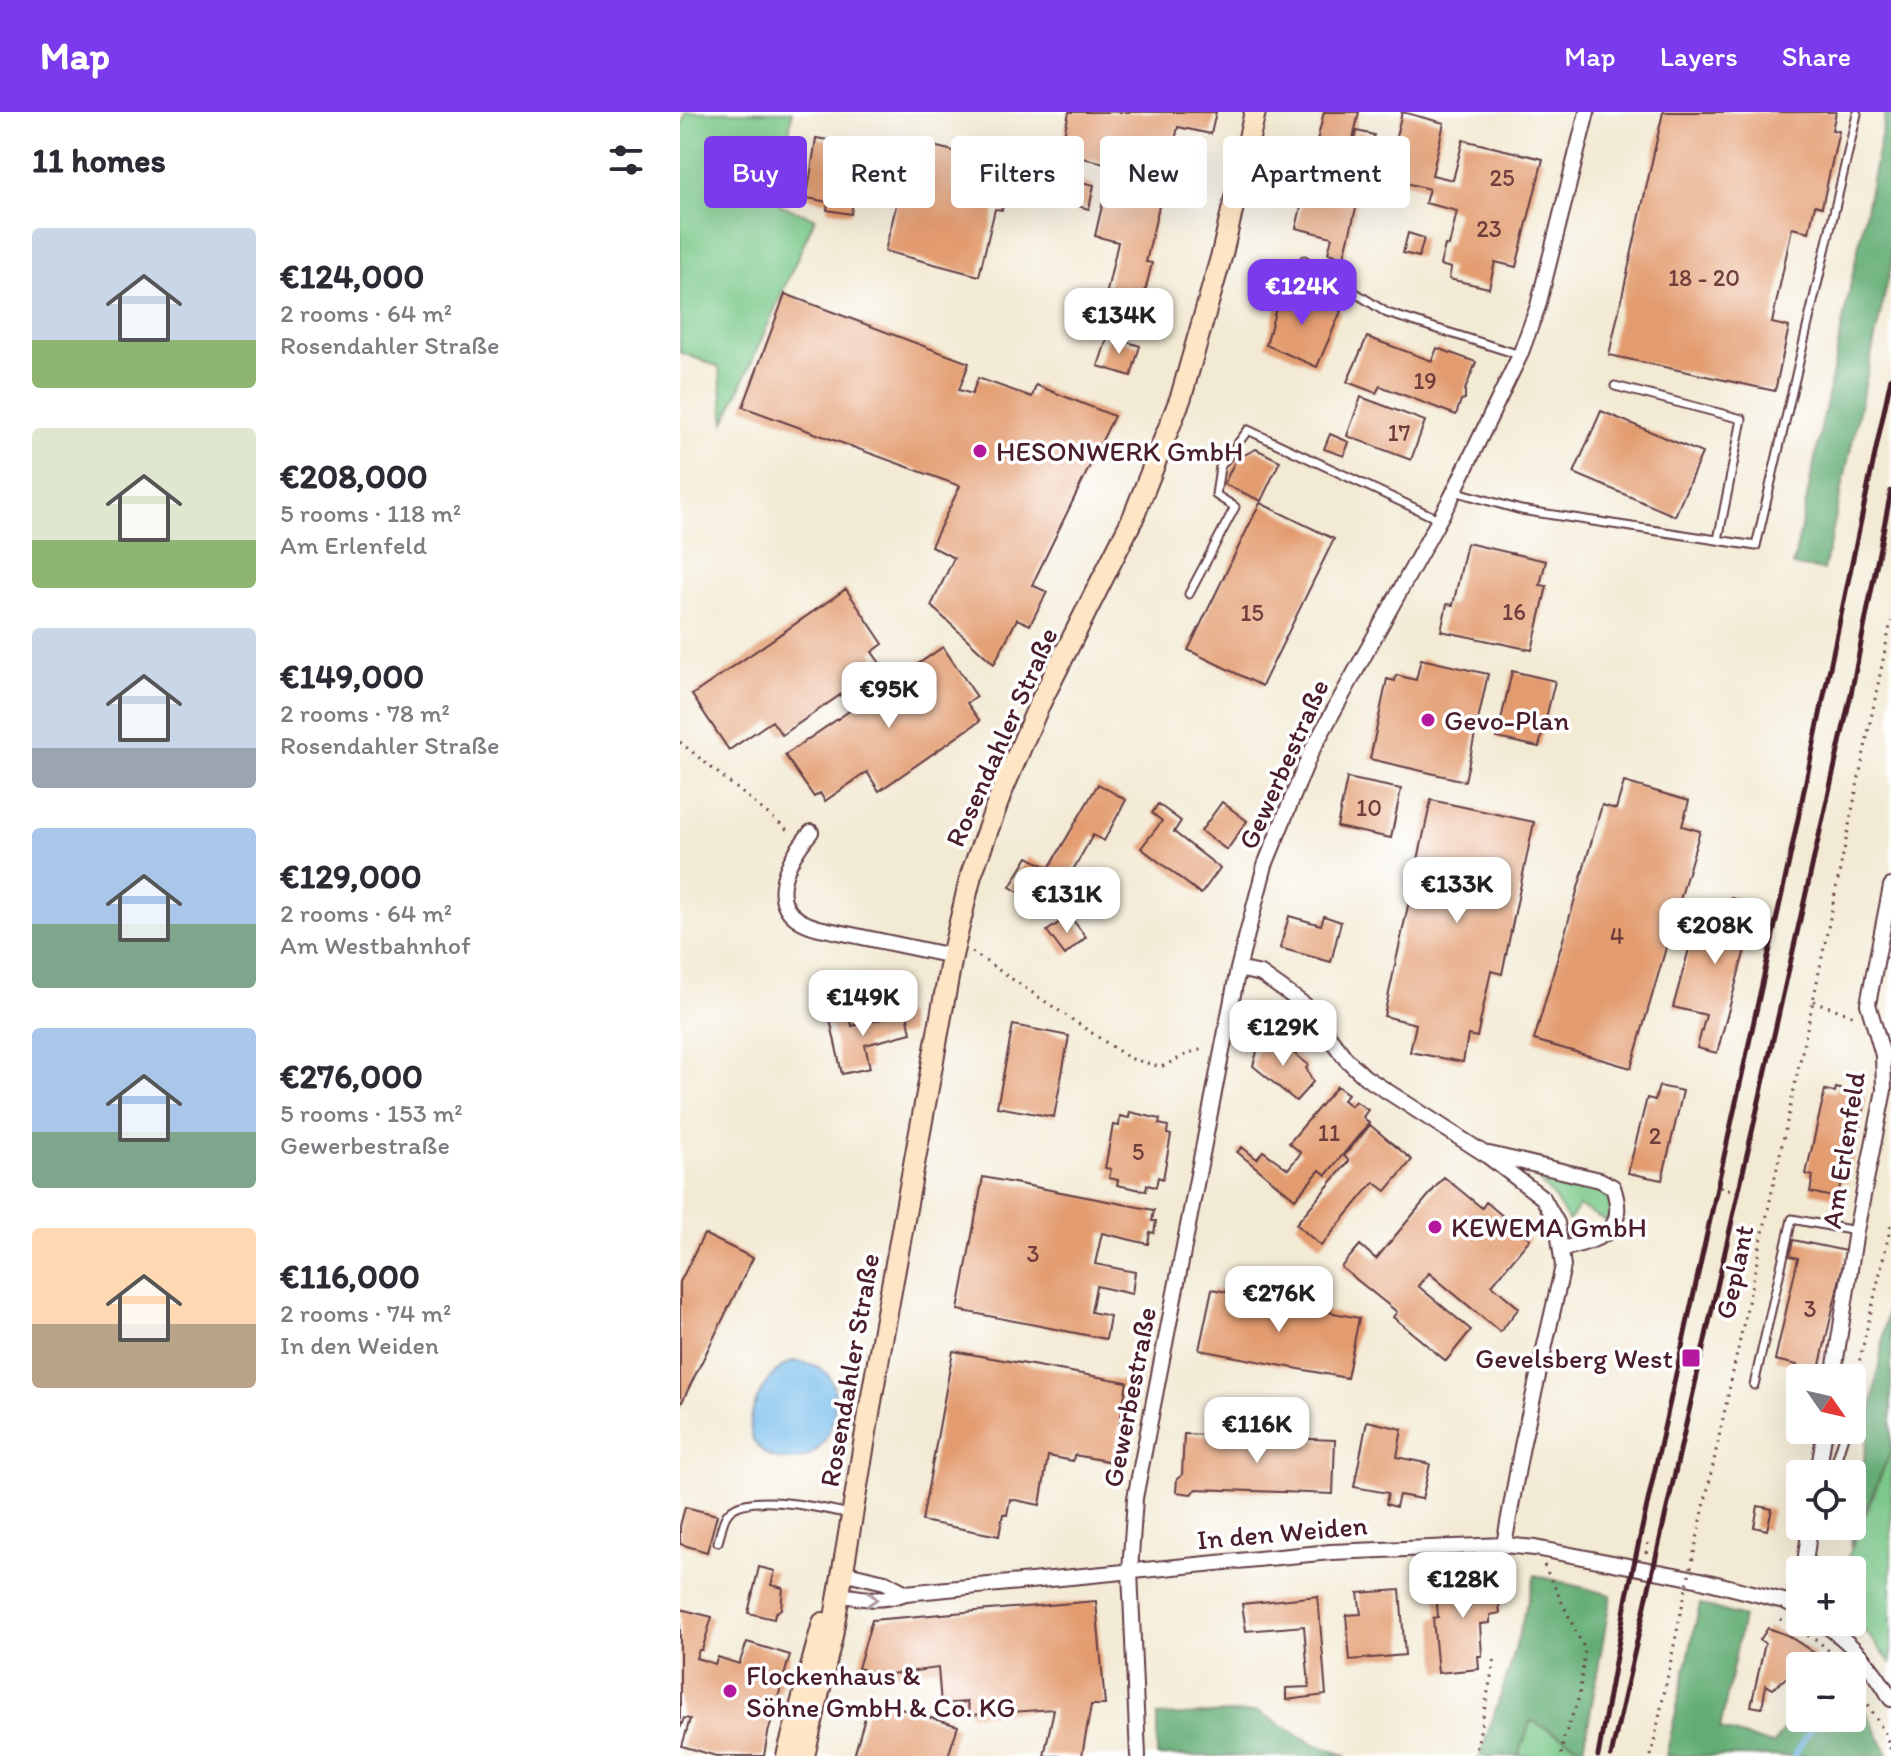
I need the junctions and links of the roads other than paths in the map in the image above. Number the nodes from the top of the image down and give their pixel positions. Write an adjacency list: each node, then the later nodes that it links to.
1 (1255, 112): 13 (main road, Rosendahler Straße)
2 (1587, 112): 5 (street, Gewerbestraße)
3 (1857, 114): 9 (lane)
4 (1304, 260): 5 (lane)
5 (1520, 355): 7 (street, Gewerbestraße)
6 (1615, 386): 9 (lane)
7 (1454, 491): 8 (street, Gewerbestraße); 9 (lane)
8 (1438, 519): 10 (lane); 14 (street, Gewerbestraße)
9 (1718, 540)
10 (1189, 594)
11 (806, 837): 13 (street)
12 (1891, 886): 16 (street, Am Erlenfeld)
13 (954, 948): 20 (main road, Rosendahler Straße)
14 (1238, 969): 15 (street); 23 (street, Gewerbestraße)
15 (1485, 1154): 17 (street); 17 (street)
16 (1856, 1231): 18 (street, Am Erlenfeld); 19 (lane)
17 (1562, 1249): 22 (street)
18 (1835, 1364)
19 (1754, 1385)
20 (852, 1514): 21 (lane); 24 (main road, Rosendahler Straße)
21 (718, 1542)
22 (1504, 1545): 23 (street, In den Weiden); 27 (street, In den Weiden)
23 (1130, 1571): 25 (street, In den Weiden); 32 (street, Gewerbestraße)
24 (842, 1572): 25 (street, In den Weiden); 26 (main road, Rosendahler Straße)
25 (906, 1593): 26 (street, In den Weiden, one-way to 25)
26 (837, 1594): 30 (main road, Rosendahler Straße); 31 (main road, Rosendahler Straße)
27 (1786, 1598)
28 (1838, 1636): 29 (street)
29 (1891, 1699)
30 (787, 1756)
31 (804, 1756)
32 (1138, 1756)

